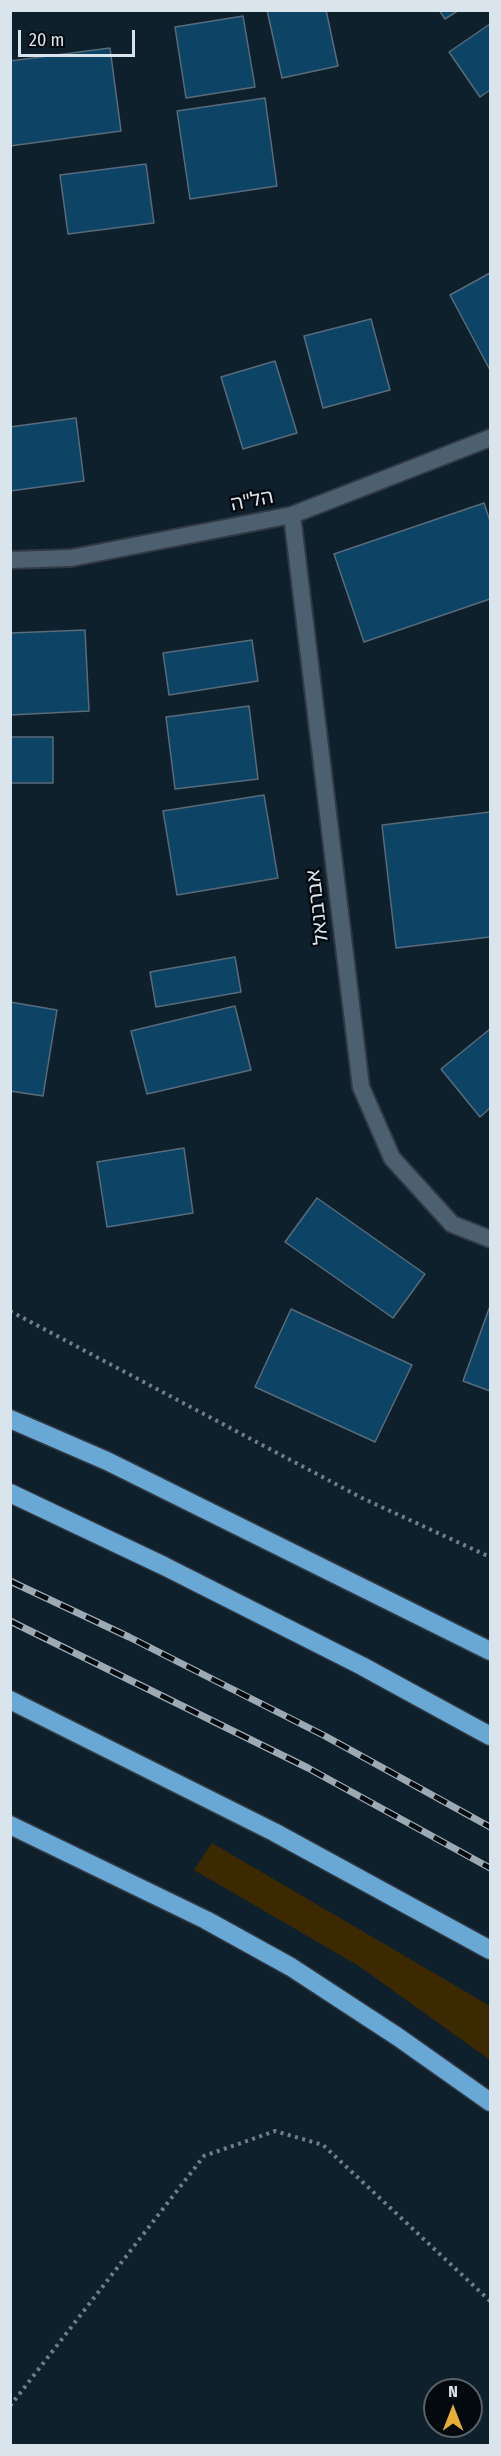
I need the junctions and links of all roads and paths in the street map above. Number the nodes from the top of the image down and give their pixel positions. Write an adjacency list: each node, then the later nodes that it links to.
1 (490, 438): 2 (street, הל"ה)
2 (292, 515): 3 (street, הל"ה); 4 (street, אברבנאל)
3 (10, 560)
4 (490, 1239)
5 (10, 1311): 8 (path)
6 (10, 1419): 9 (highway)
7 (10, 1492): 11 (highway)
8 (490, 1557)
9 (490, 1651)
10 (10, 1700): 13 (highway)
11 (490, 1736)
12 (10, 1825): 14 (highway)
13 (490, 1950)
14 (490, 2102)
15 (490, 2301): 16 (path)
16 (10, 2406)

